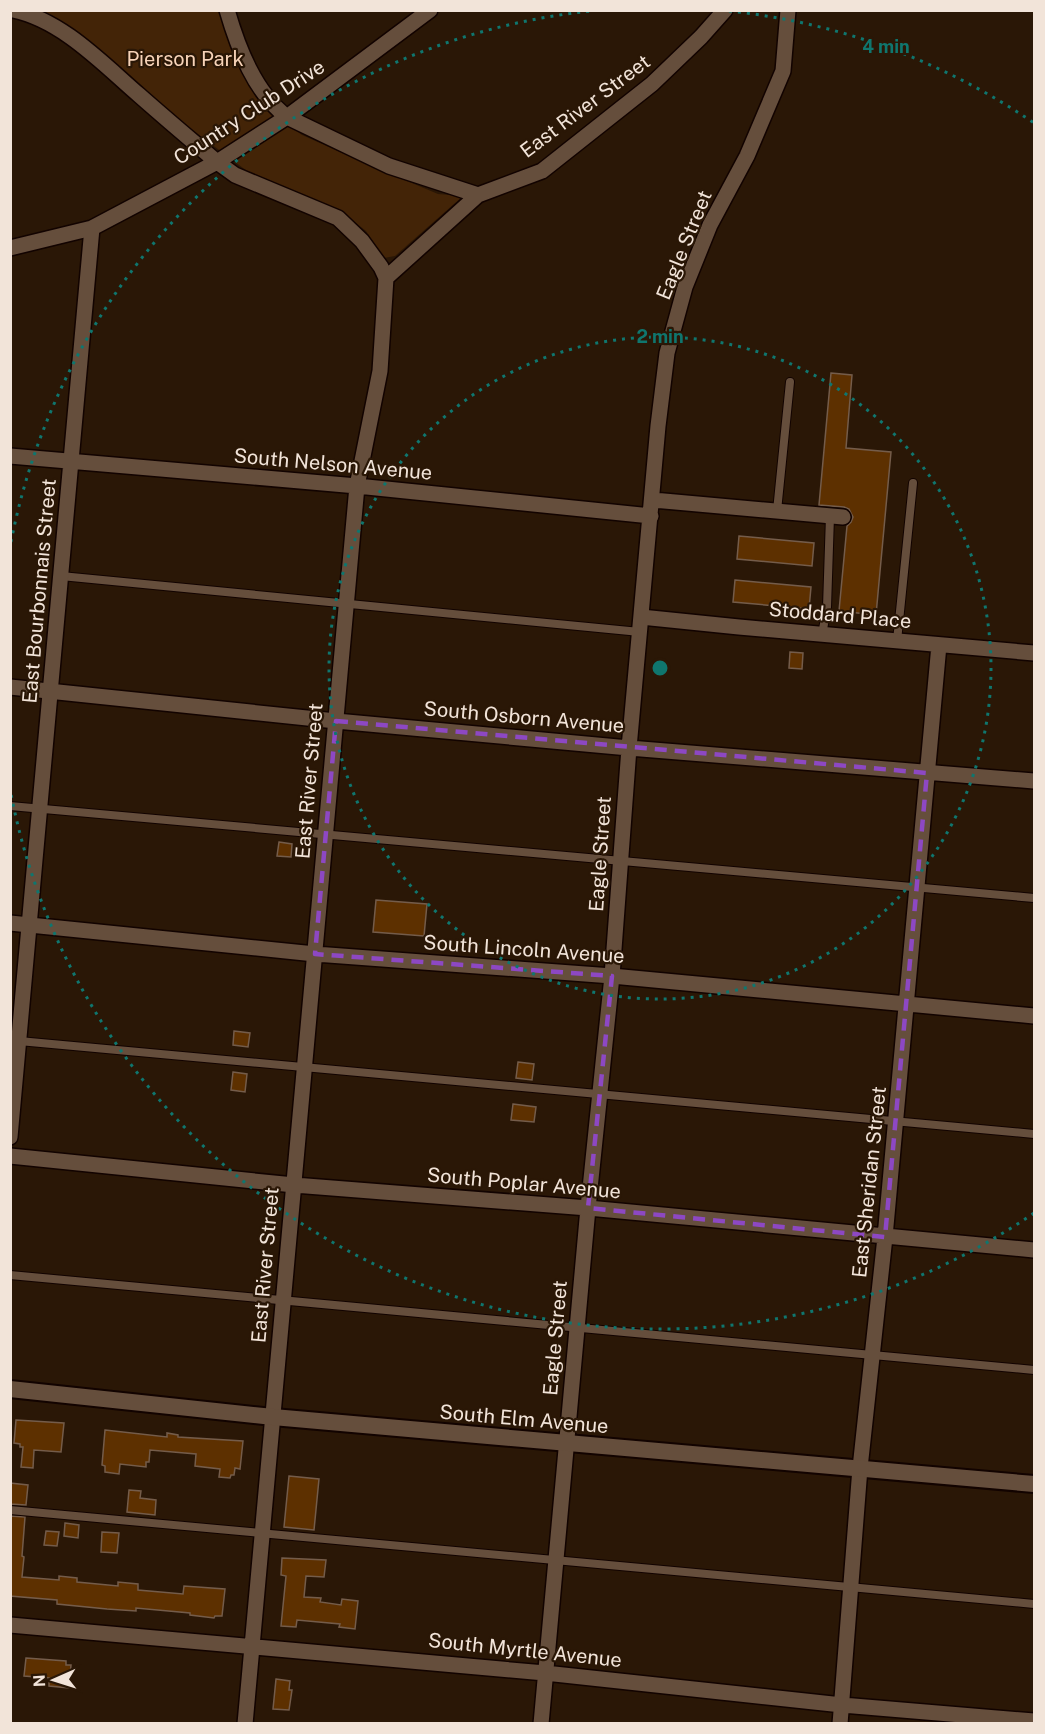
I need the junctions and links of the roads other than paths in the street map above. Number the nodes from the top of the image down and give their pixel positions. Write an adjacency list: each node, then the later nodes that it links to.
1 (13, 10): 7 (street)
2 (227, 10): 6 (street)
3 (430, 10): 6 (street, Country Club Drive)
4 (725, 10): 8 (street, East River Street)
5 (788, 10): 17 (street, Eagle Street)
6 (287, 117): 7 (street, Country Club Drive); 8 (street)
7 (217, 162): 9 (street, Country Club Drive); 11 (street)
8 (478, 195): 11 (street, East River Street)
9 (92, 228): 10 (street, Country Club Drive); 14 (street, East Bourbonnais Street)
10 (10, 248)
11 (386, 278): 16 (street, East River Street)
12 (790, 382): 18 (lane)
13 (10, 456): 14 (street, South Nelson Avenue)
14 (71, 461): 16 (street, South Nelson Avenue); 21 (street, East Bourbonnais Street)
15 (913, 483): 25 (lane)
16 (357, 486): 19 (street, South Nelson Avenue); 22 (street, East River Street)
17 (653, 500): 18 (street); 19 (street, Eagle Street)
18 (777, 512): 20 (street)
19 (651, 516): 23 (street, Eagle Street)
20 (837, 517): 24 (lane)
21 (61, 576): 22 (lane); 29 (street, East Bourbonnais Street)
22 (346, 604): 23 (lane); 30 (street, East River Street)
23 (640, 624): 24 (street, Stoddard Place); 31 (street, Eagle Street)
24 (822, 635): 25 (street, Stoddard Place)
25 (897, 641): 26 (street, Stoddard Place)
26 (939, 645): 27 (street, Stoddard Place); 32 (street, East Sheridan Street)
27 (1035, 652)
28 (10, 687): 29 (street, South Osborn Avenue)
29 (51, 690): 30 (street, South Osborn Avenue); 35 (street, East Bourbonnais Street)
30 (336, 721): 31 (street, South Osborn Avenue); 36 (street, East River Street)
31 (629, 748): 32 (street, South Osborn Avenue); 37 (street, Eagle Street)
32 (927, 773): 33 (street, South Osborn Avenue); 38 (street, East Sheridan Street)
33 (1035, 781)
34 (10, 807): 35 (lane)
35 (40, 809): 36 (lane); 41 (street, East Bourbonnais Street)
36 (326, 835): 37 (lane); 42 (street, East River Street)
37 (620, 861): 38 (lane); 43 (street, Eagle Street)
38 (917, 888): 39 (lane); 44 (street, East Sheridan Street)
39 (1035, 898)
40 (10, 923): 41 (street, South Lincoln Avenue)
41 (30, 925): 42 (street, South Lincoln Avenue); 46 (street, East Bourbonnais Street)
42 (315, 954): 43 (street, South Lincoln Avenue); 47 (street, East River Street)
43 (612, 976): 44 (street, South Lincoln Avenue); 48 (street, Eagle Street)
44 (906, 1005): 45 (street, South Lincoln Avenue); 49 (street, East Sheridan Street)
45 (1035, 1016)
46 (19, 1041): 47 (lane); 51 (street, East Bourbonnais Street)
47 (304, 1067): 48 (lane); 53 (street, East River Street)
48 (599, 1094): 49 (lane); 54 (street, Eagle Street)
49 (896, 1121): 50 (lane); 55 (street, East Sheridan Street)
50 (1035, 1134)
51 (10, 1137)
52 (10, 1156): 53 (street, South Poplar Avenue)
53 (294, 1185): 54 (street, South Poplar Avenue); 58 (street, East River Street)
54 (588, 1209): 55 (street, South Poplar Avenue); 59 (street, Eagle Street)
55 (885, 1237): 56 (street, South Poplar Avenue); 60 (street, East Sheridan Street)
56 (1035, 1250)
57 (10, 1275): 58 (lane)
58 (283, 1300): 59 (lane); 63 (street, East River Street)
59 (577, 1327): 60 (lane); 64 (street, Eagle Street)
60 (872, 1355): 61 (lane); 65 (street, East Sheridan Street)
61 (1035, 1370)
62 (10, 1389): 63 (street, South Elm Avenue)
63 (273, 1417): 64 (street, South Elm Avenue); 68 (street, East River Street)
64 (567, 1444): 65 (street, South Elm Avenue); 69 (street, Eagle Street)
65 (860, 1468): 66 (street, South Elm Avenue); 70 (street, East Sheridan Street)
66 (1035, 1484)
67 (10, 1510): 68 (lane)
68 (262, 1533): 69 (lane); 73 (street, East River Street)
69 (556, 1560): 70 (lane); 74 (street, Eagle Street)
70 (851, 1587): 71 (lane); 75 (street, East Sheridan Street)
71 (1035, 1604)
72 (10, 1625): 73 (street, South Myrtle Avenue)
73 (252, 1646): 74 (street, South Myrtle Avenue); 77 (street, East River Street)
74 (545, 1672): 75 (street, South Myrtle Avenue); 78 (street, Eagle Street)
75 (842, 1705): 76 (street, South Myrtle Avenue); 79 (street, East Sheridan Street)
76 (1035, 1721)
77 (245, 1724)
78 (541, 1724)
79 (840, 1724)

